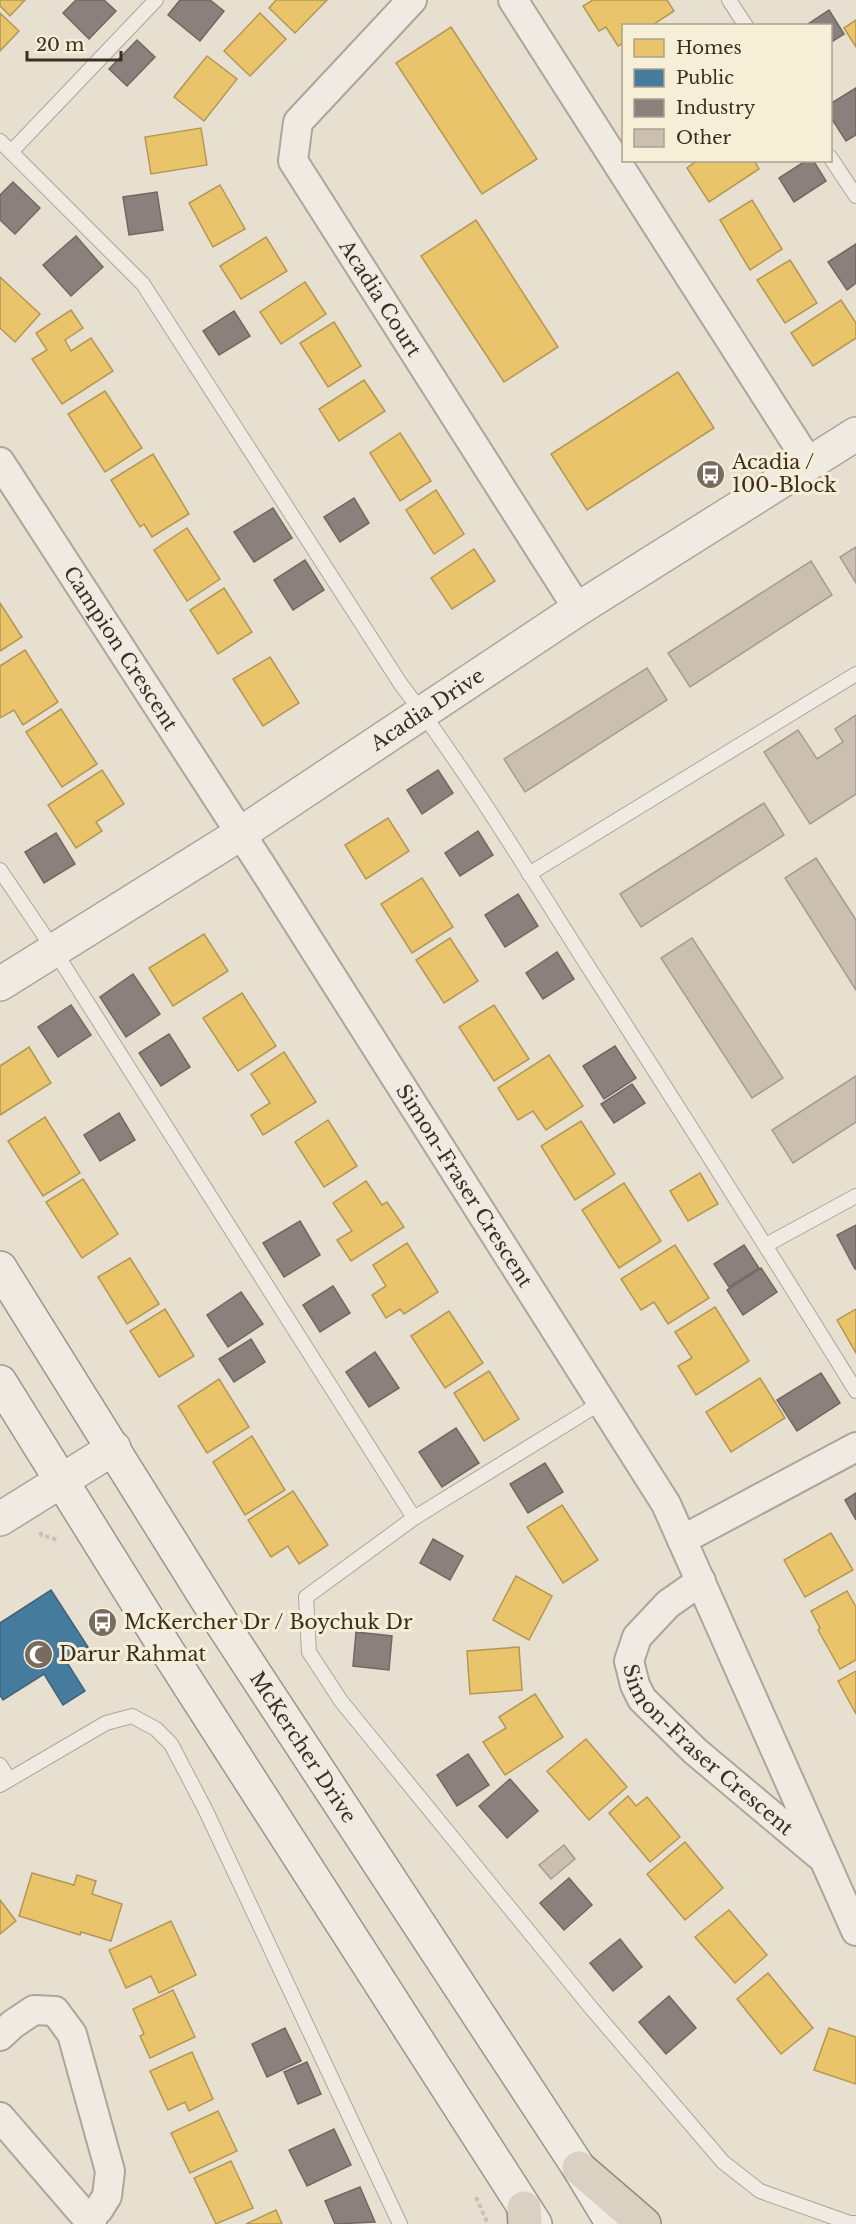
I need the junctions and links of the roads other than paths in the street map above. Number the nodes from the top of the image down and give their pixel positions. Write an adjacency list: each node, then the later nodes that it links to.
1 (156, 0): 7 (lane)
2 (412, 0): 13 (street, Acadia Court)
3 (513, 0): 12 (street)
4 (729, 0): 5 (lane)
5 (745, 24)
6 (0, 141): 7 (lane)
7 (11, 152): 15 (lane)
8 (832, 158): 9 (lane)
9 (856, 196)
10 (856, 434): 12 (main road, Acadia Drive)
11 (0, 462): 16 (street, Campion Crescent)
12 (809, 463): 13 (main road, Acadia Drive)
13 (578, 609): 15 (main road, Acadia Drive)
14 (856, 674): 18 (lane)
15 (422, 712): 16 (main road, Acadia Drive); 18 (lane)
16 (240, 834): 19 (main road, Acadia Drive); 26 (street, Simon-Fraser Crescent)
17 (0, 870): 19 (lane)
18 (529, 874): 22 (lane)
19 (54, 950): 20 (main road, Acadia Drive); 30 (lane)
20 (0, 984)
21 (856, 1196): 22 (lane)
22 (766, 1245): 25 (lane)
23 (0, 1268): 28 (main road, McKercher Drive)
24 (0, 1382): 29 (main road)
25 (856, 1390)
26 (602, 1402): 30 (lane); 32 (street, Simon-Fraser Crescent)
27 (856, 1447): 32 (street)
28 (114, 1448): 29 (main road); 40 (main road, McKercher Drive)
29 (62, 1480): 31 (main road); 41 (main road)
30 (414, 1518): 43 (lane)
31 (0, 1519)
32 (682, 1540): 33 (street, Simon-Fraser Crescent)
33 (701, 1581): 36 (street, Simon-Fraser Crescent); 36 (street, Simon-Fraser Crescent)
34 (0, 1765): 35 (lane)
35 (4, 1782): 44 (lane)
36 (824, 1858): 37 (street, Simon-Fraser Crescent)
37 (856, 1931)
38 (0, 2036): 42 (street)
39 (0, 2117): 42 (street)
40 (579, 2168): 45 (main road, McKercher Drive); 46 (highway)
41 (528, 2219)
42 (90, 2222)
43 (856, 2223)
44 (400, 2224)
45 (613, 2224)
46 (644, 2224)

